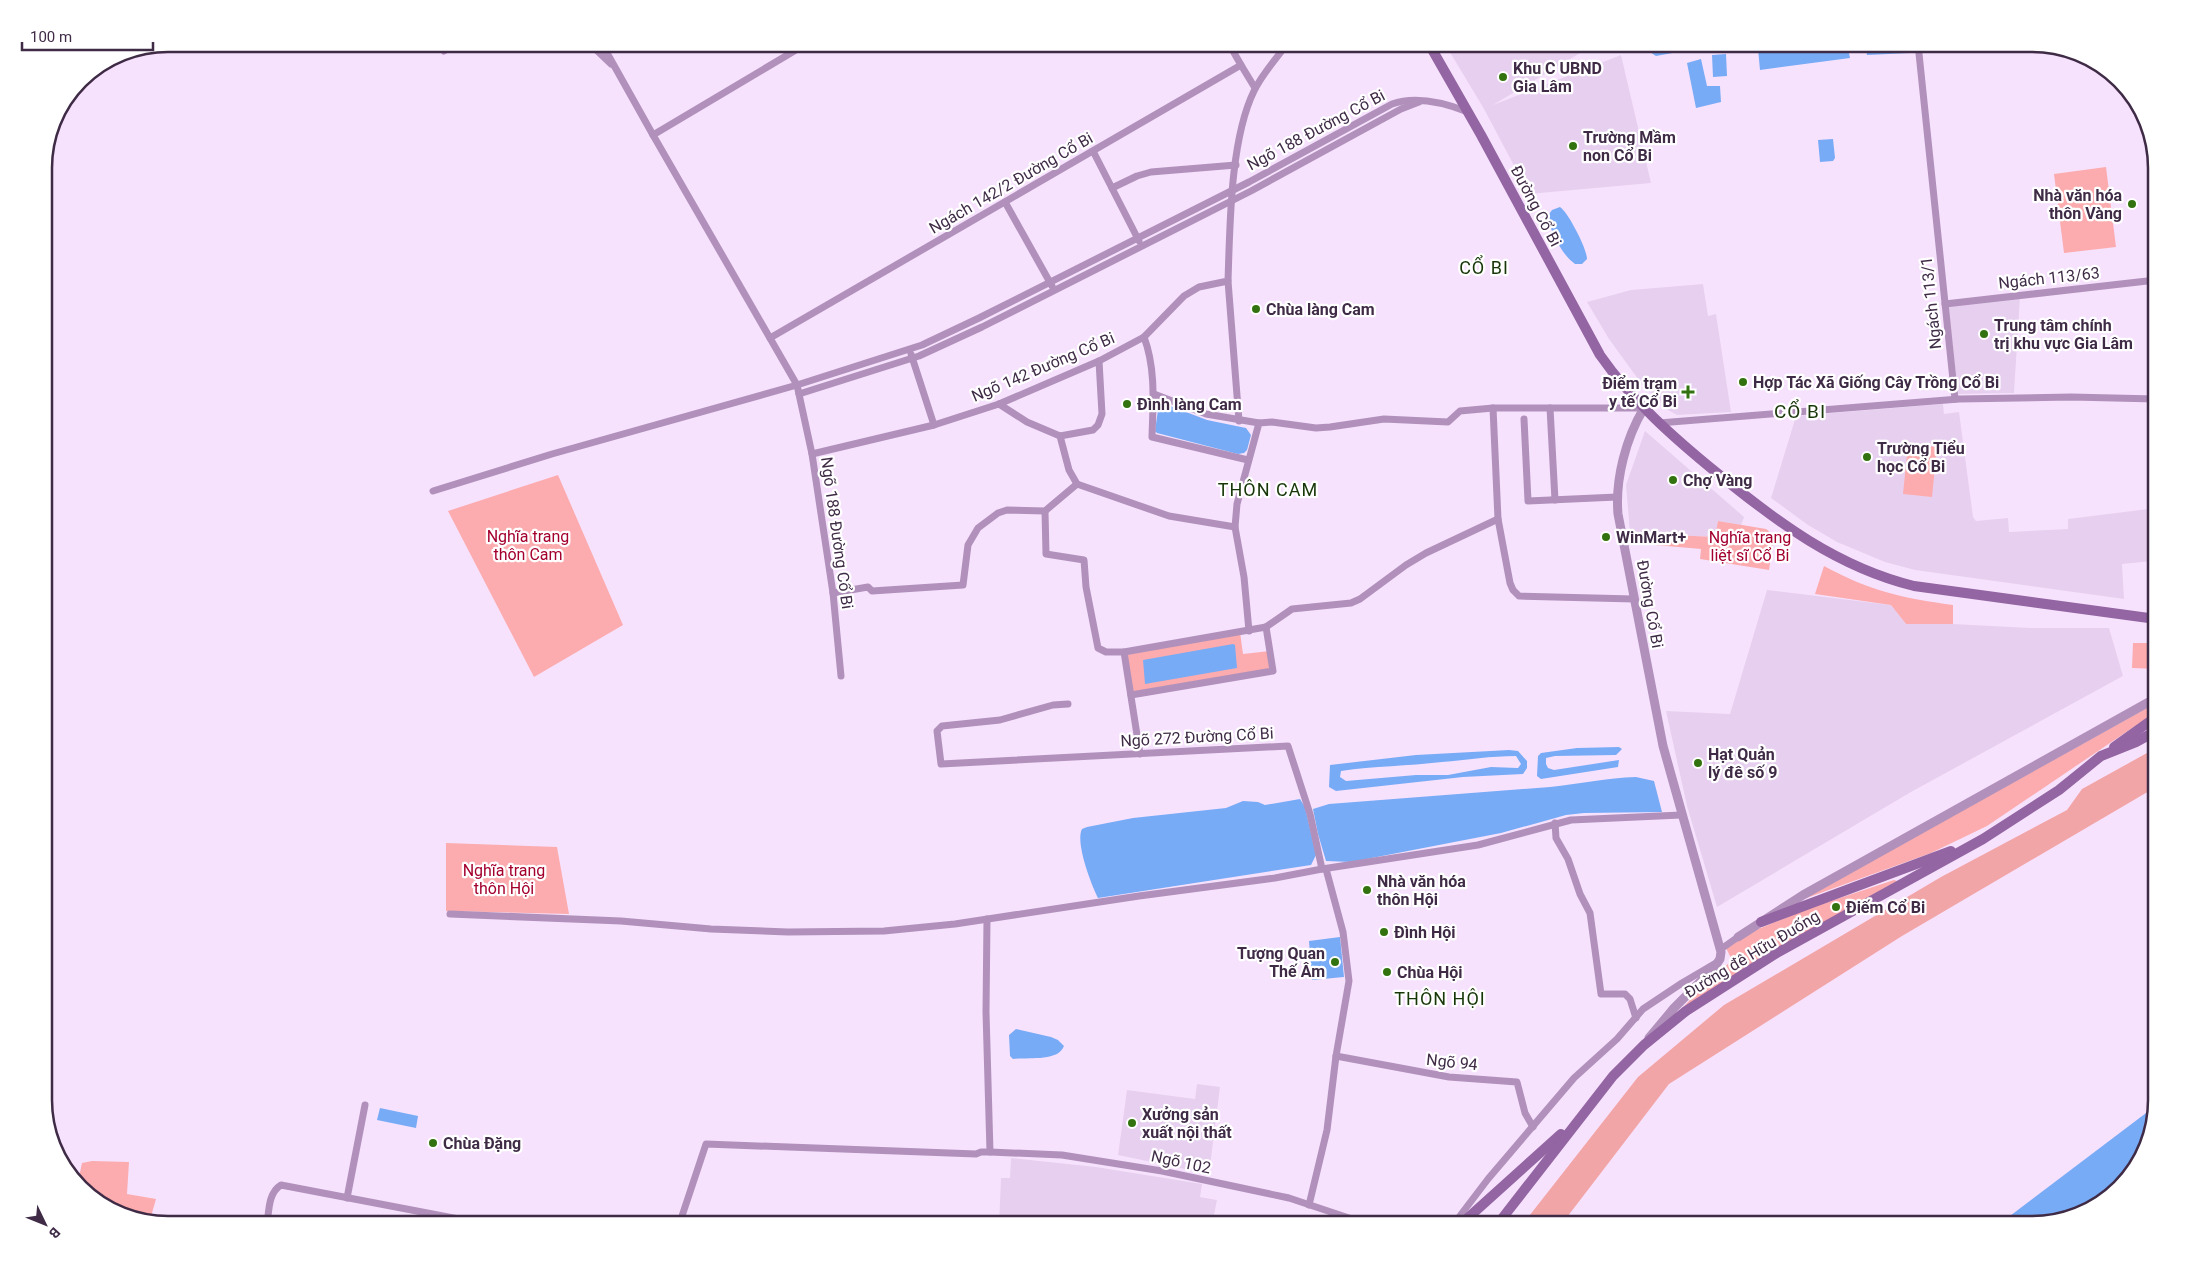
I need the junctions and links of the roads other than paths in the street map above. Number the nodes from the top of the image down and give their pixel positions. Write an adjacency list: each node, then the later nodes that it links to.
1 (598, 52): 9 (street)
2 (607, 52): 9 (street)
3 (792, 52): 13 (street)
4 (1234, 52): 8 (street)
5 (1281, 52): 10 (street)
6 (1434, 52): 12 (main road, Đường Cổ Bi)
7 (1919, 52): 26 (street, Ngách 113/1)
8 (1241, 65): 10 (street); 14 (street, Ngách 142/2 Đường Cổ Bi)
9 (618, 72): 13 (street)
10 (1255, 88): 15 (street)
11 (1422, 102): 12 (street); 17 (street, Ngõ 188 Đường Cổ Bi); 18 (street, Ngõ 188 Đường Cổ Bi)
12 (1468, 112): 40 (main road, Đường Cổ Bi)
13 (652, 135): 28 (street)
14 (1093, 151): 16 (street); 19 (street, Ngách 142/2 Đường Cổ Bi)
15 (1236, 165): 16 (street); 17 (street)
16 (1112, 188): 20 (street)
17 (1234, 189): 18 (street); 20 (street, Ngõ 188 Đường Cổ Bi)
18 (1233, 200): 21 (street, Ngõ 188 Đường Cổ Bi); 24 (street)
19 (1005, 202): 23 (street); 28 (street, Ngách 142/2 Đường Cổ Bi)
20 (1137, 238): 21 (street); 23 (street, Ngõ 188 Đường Cổ Bi)
21 (1142, 246): 25 (street, Ngõ 188 Đường Cổ Bi)
22 (2147, 281): 26 (street, Ngách 113/63)
23 (1050, 282): 25 (street); 29 (street, Ngõ 188 Đường Cổ Bi)
24 (1228, 282): 27 (street, Ngõ 142 Đường Cổ Bi); 42 (street)
25 (1054, 290): 30 (street, Ngõ 188 Đường Cổ Bi)
26 (1945, 304): 35 (street, Ngách 113/1)
27 (1144, 336): 31 (street, Ngõ 142 Đường Cổ Bi); 34 (street)
28 (770, 338): 32 (street)
29 (909, 350): 30 (street); 32 (street, Ngõ 188 Đường Cổ Bi)
30 (913, 358): 33 (street, Ngõ 188 Đường Cổ Bi); 45 (street)
31 (1099, 361): 37 (street, Ngõ 142 Đường Cổ Bi); 46 (street)
32 (797, 385): 33 (street, Ngõ 188 Đường Cổ Bi); 50 (street)
33 (799, 394): 47 (street, Ngõ 188 Đường Cổ Bi)
34 (1154, 394): 42 (street); 48 (street)
35 (1955, 399): 36 (street); 44 (street)
36 (2147, 399)
37 (999, 404): 45 (street, Ngõ 142 Đường Cổ Bi); 46 (street)
38 (1493, 408): 39 (street); 43 (street); 54 (street)
39 (1550, 408): 40 (street); 52 (street)
40 (1644, 408): 44 (main road); 51 (street, Đường Cổ Bi)
41 (1524, 419): 52 (street)
42 (1239, 421): 43 (street)
43 (1259, 423): 48 (street)
44 (1659, 423): 58 (main road)
45 (934, 425): 47 (street, Ngõ 142 Đường Cổ Bi)
46 (1060, 436): 49 (street)
47 (812, 454): 56 (street, Ngõ 188 Đường Cổ Bi)
48 (1248, 460): 55 (street)
49 (1077, 484): 53 (street); 55 (street)
50 (433, 491)
51 (1617, 497): 52 (street); 57 (street, Đường Cổ Bi)
52 (1555, 500)
53 (1045, 511): 56 (street); 61 (street)
54 (1498, 519): 57 (street); 59 (street)
55 (1235, 527): 60 (street)
56 (833, 593): 62 (street, Ngõ 188 Đường Cổ Bi)
57 (1634, 599): 70 (street, Đường Cổ Bi)
58 (2147, 618)
59 (1266, 627): 60 (street); 63 (street)
60 (1249, 631): 61 (street)
61 (1124, 652): 63 (street)
62 (841, 676)
63 (1131, 695): 68 (street)
64 (2148, 703): 76 (street)
65 (1068, 704): 68 (street, Ngõ 272 Đường Cổ Bi)
66 (2148, 722): 69 (main road)
67 (2148, 736): 69 (main road, Đường đê Hữu Đuống)
68 (1140, 754): 73 (street, Ngõ 272 Đường Cổ Bi)
69 (2101, 756): 72 (main road, Đường đê Hữu Đuống)
70 (1681, 815): 71 (street); 78 (street, Đường Cổ Bi)
71 (1555, 823): 73 (street); 80 (street)
72 (1983, 839): 76 (main road); 81 (main road, Đường đê Hữu Đuống)
73 (1324, 869): 75 (street); 82 (street)
74 (450, 914): 75 (street)
75 (987, 919): 86 (street)
76 (1761, 922): 77 (street)
77 (1738, 937): 78 (street)
78 (1721, 949): 79 (street, Đường Cổ Bi)
79 (1718, 962): 80 (street); 81 (street)
80 (1636, 1018): 85 (street)
81 (1644, 1045): 84 (main road, Đường đê Hữu Đuống)
82 (1336, 1056): 85 (street, Ngõ 94); 88 (street)
83 (365, 1105): 87 (street)
84 (1582, 1115): 94 (main road); 95 (main road, Đường đê Hữu Đuống)
85 (1533, 1127): 93 (street)
86 (990, 1152): 88 (street, Ngõ 102); 91 (street, Ngõ 102)
87 (347, 1198): 89 (street); 90 (street)
88 (1310, 1205): 92 (street, Ngõ 102)
89 (268, 1216)
90 (442, 1216)
91 (682, 1216)
92 (1334, 1216)
93 (1460, 1216)
94 (1470, 1216)
95 (1505, 1216)

